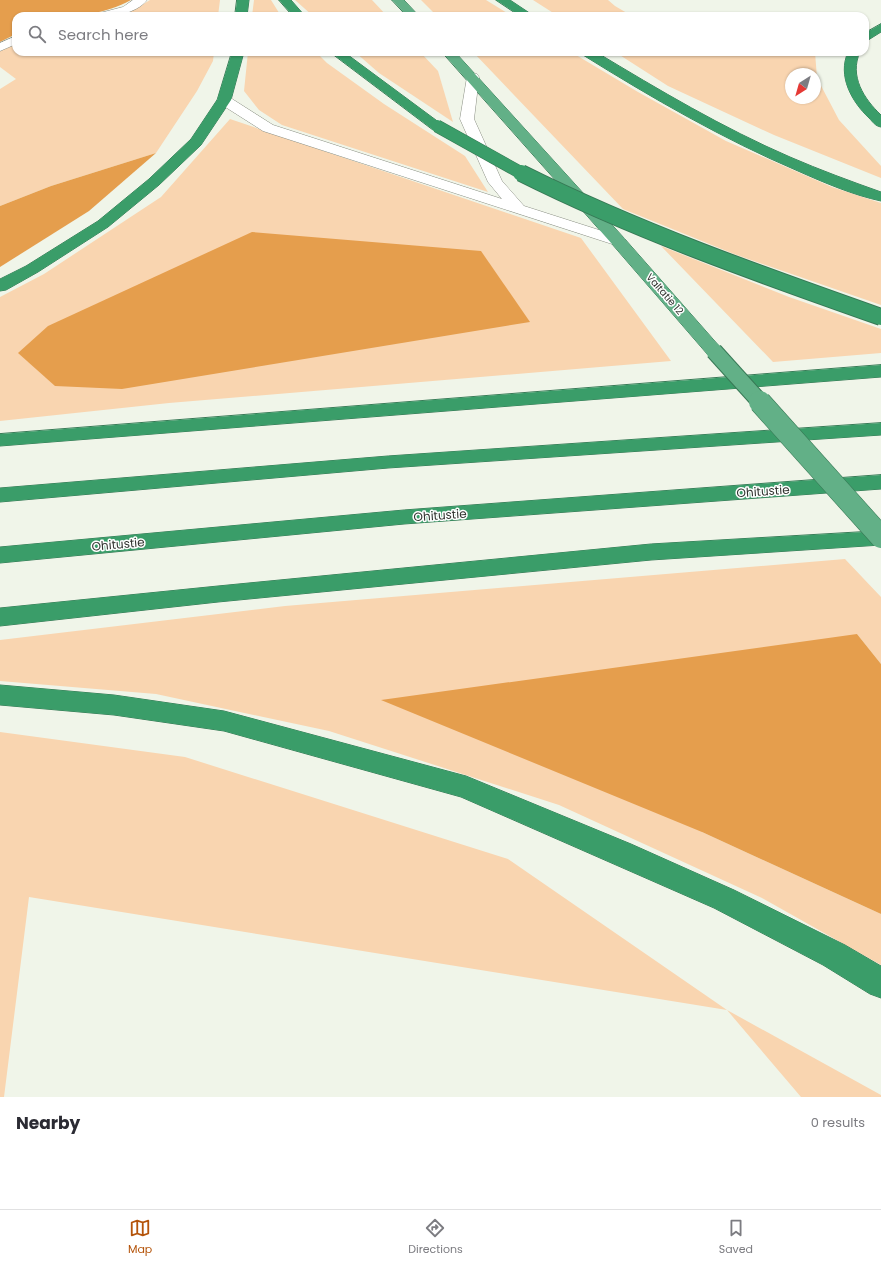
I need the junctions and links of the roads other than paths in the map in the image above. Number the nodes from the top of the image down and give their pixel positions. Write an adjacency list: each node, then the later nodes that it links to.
1 (141, 0): 6 (street)
2 (243, 0): 7 (highway)
3 (285, 0): 8 (highway)
4 (398, 0): 9 (highway)
5 (502, 0): 10 (highway)
6 (115, 12)
7 (242, 12)
8 (295, 12)
9 (410, 12)
10 (522, 12)
11 (881, 27): 12 (highway)
12 (869, 35)
13 (12, 42): 14 (street)
14 (0, 47)
15 (237, 56): 21 (highway)
16 (341, 56): 27 (highway, bridge)
17 (452, 56): 20 (highway, Valtatie 12)
18 (594, 56): 23 (highway)
19 (851, 56): 22 (highway)
20 (473, 77): 24 (street); 25 (highway, Valtatie 12)
21 (224, 100): 24 (street); 26 (highway)
22 (881, 123)
23 (881, 197)
24 (518, 209): 25 (street)
25 (618, 240): 33 (highway, Valtatie 12, bridge)
26 (0, 286)
27 (881, 317)
28 (881, 371): 30 (highway)
29 (881, 429): 32 (highway)
30 (0, 440)
31 (881, 482): 34 (highway, Ohitustie)
32 (0, 495)
33 (881, 538): 35 (highway)
34 (0, 555)
35 (0, 617)
36 (0, 695): 37 (highway)
37 (881, 983)

